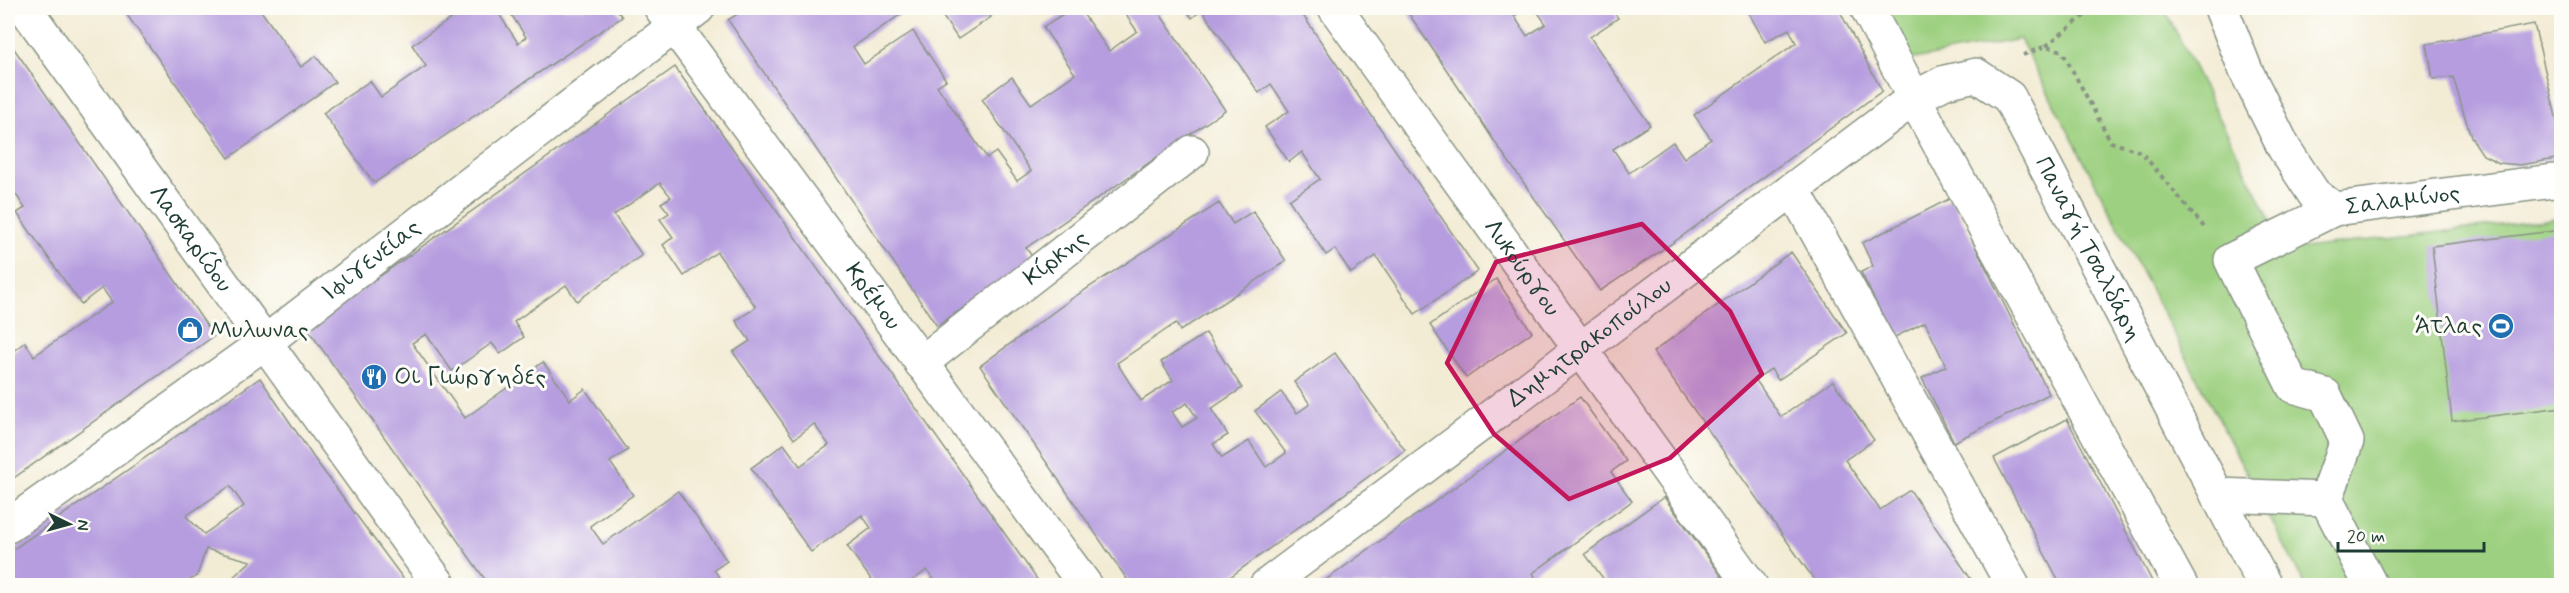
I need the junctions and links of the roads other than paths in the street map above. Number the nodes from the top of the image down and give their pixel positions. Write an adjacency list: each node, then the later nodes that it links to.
1 (25, 8): 11 (street, Λασκαρίδου)
2 (1335, 8): 12 (street, Λυκούργου)
3 (1868, 8): 6 (street)
4 (2221, 8): 10 (street, Σαλαμίνος)
5 (677, 13): 11 (street, Ιφιγενείας); 13 (street, Κρέμου)
6 (1914, 98): 9 (street, Δημητρακοπούλου); 14 (street, Παναγή Τσαλδάρη); 22 (street)
7 (1192, 153): 13 (street, Κίρκης)
8 (2562, 180): 10 (street, Σαλαμίνος)
9 (1793, 189): 12 (street, Δημητρακοπούλου); 21 (street)
10 (2334, 209): 15 (street)
11 (264, 343): 16 (street, Ιφιγενείας); 17 (street, Λασκαρίδου)
12 (1580, 350): 19 (street, Δημητρακοπούλου); 20 (street, Λυκούργου)
13 (921, 363): 18 (street, Κρέμου)
14 (2217, 495): 15 (street); 23 (street, Παναγή Τσαλδάρη)
15 (2326, 498): 24 (street)
16 (8, 526)
17 (440, 585)
18 (1086, 585)
19 (1266, 585)
20 (1751, 585)
21 (2013, 585)
22 (2181, 585)
23 (2265, 585)
24 (2371, 585)

